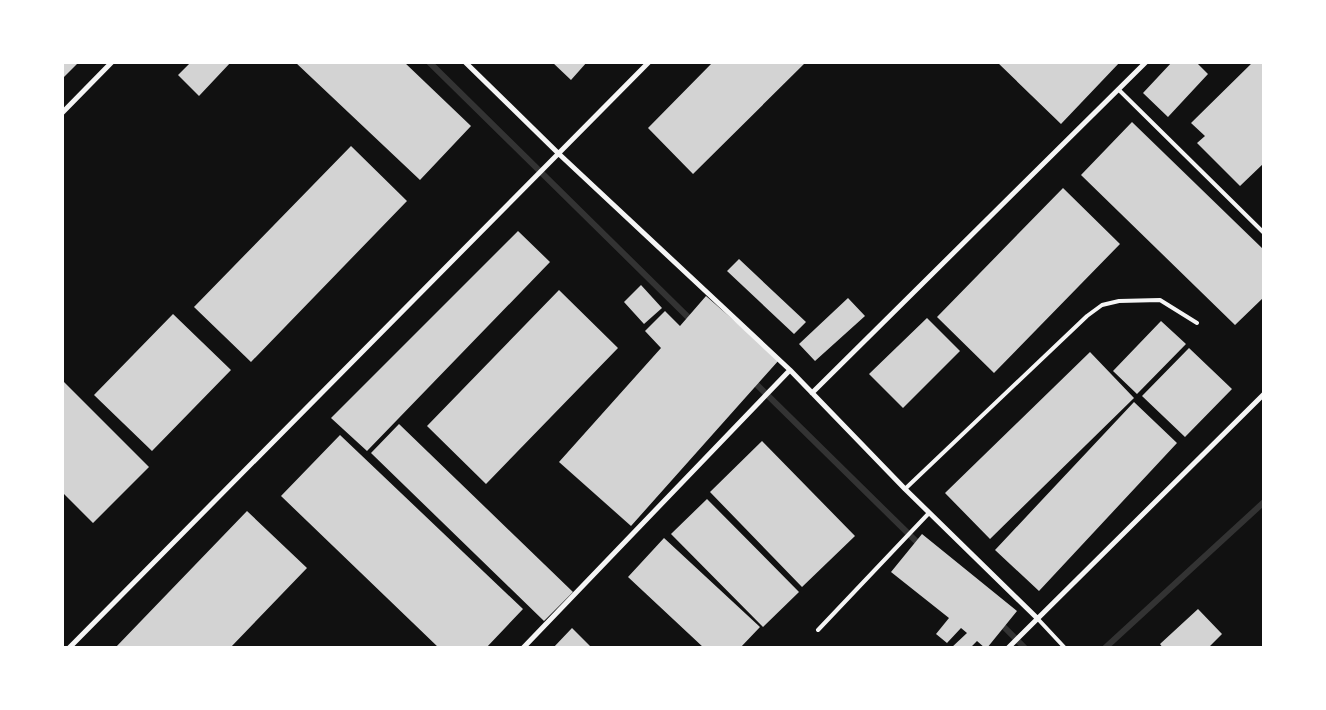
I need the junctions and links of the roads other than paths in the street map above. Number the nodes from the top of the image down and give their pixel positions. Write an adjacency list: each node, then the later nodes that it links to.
1 (112, 62): 6 (street)
2 (465, 62): 7 (street)
3 (649, 62): 7 (street)
4 (1146, 62): 5 (street)
5 (1119, 90): 8 (lane); 11 (street)
6 (62, 113)
7 (559, 154): 10 (street); 17 (street)
8 (1264, 233)
9 (1197, 323): 13 (lane)
10 (790, 370): 11 (street); 18 (street)
11 (812, 393): 13 (street)
12 (1264, 394): 15 (street)
13 (905, 489): 14 (street)
14 (929, 514): 15 (street); 16 (lane)
15 (1037, 618): 19 (street); 20 (lane)
16 (818, 630)
17 (69, 648)
18 (523, 648)
19 (1008, 648)
20 (1065, 648)

